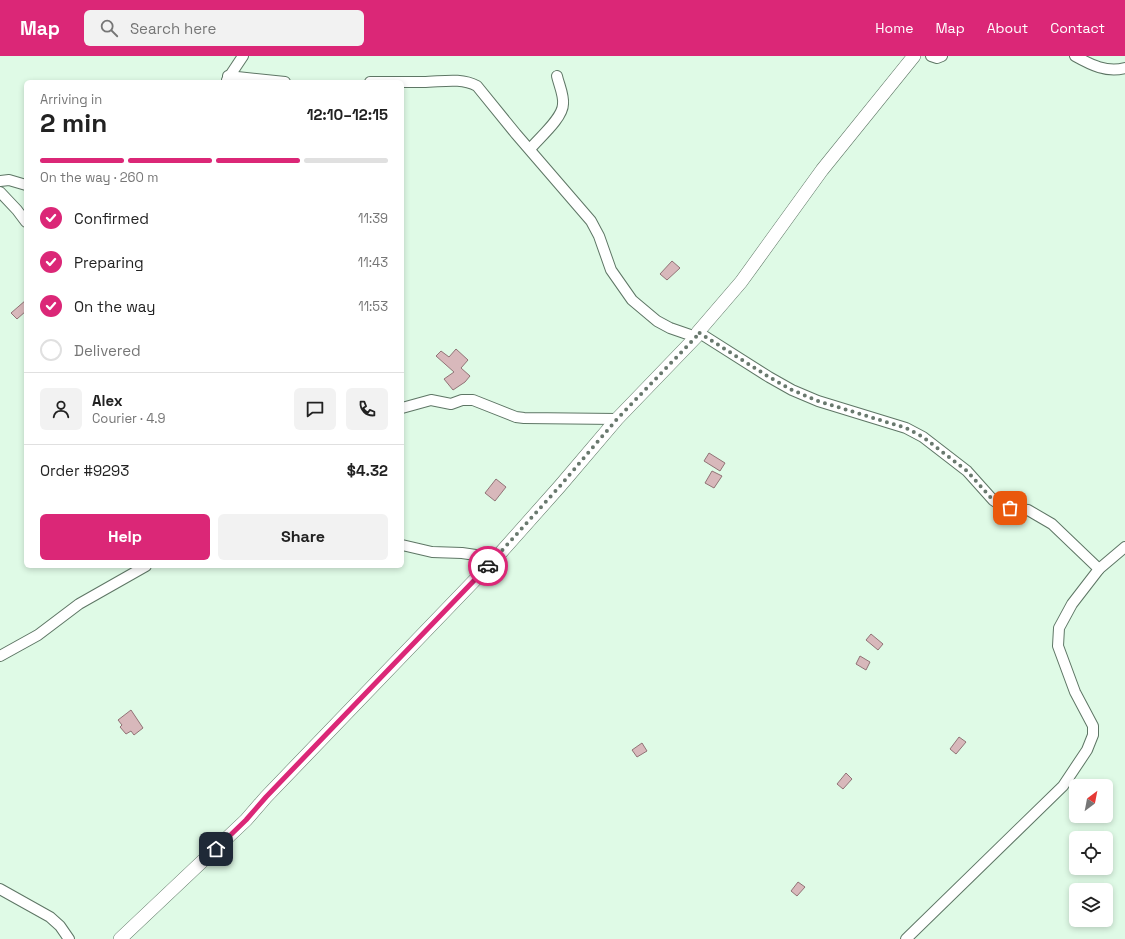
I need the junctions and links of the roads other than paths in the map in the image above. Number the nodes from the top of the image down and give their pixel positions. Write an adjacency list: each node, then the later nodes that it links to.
1 (243, 56): 8 (street)
2 (914, 56): 16 (street)
3 (931, 56): 4 (street)
4 (942, 56)
5 (1075, 56): 6 (street)
6 (1125, 68)
7 (557, 76): 11 (street)
8 (227, 79): 9 (street)
9 (246, 80)
10 (404, 82): 11 (street)
11 (530, 149): 16 (street)
12 (0, 181): 13 (street)
13 (24, 184)
14 (0, 192): 15 (street)
15 (24, 219)
16 (697, 335): 18 (street); 23 (street)
17 (404, 407): 18 (street)
18 (617, 419): 21 (street)
19 (404, 545): 21 (street)
20 (1125, 547): 23 (street)
21 (496, 558): 26 (street)
22 (142, 568): 24 (street)
23 (1099, 569): 28 (street)
24 (0, 656)
25 (0, 889): 27 (street)
26 (125, 937)
27 (69, 939)
28 (906, 939)

